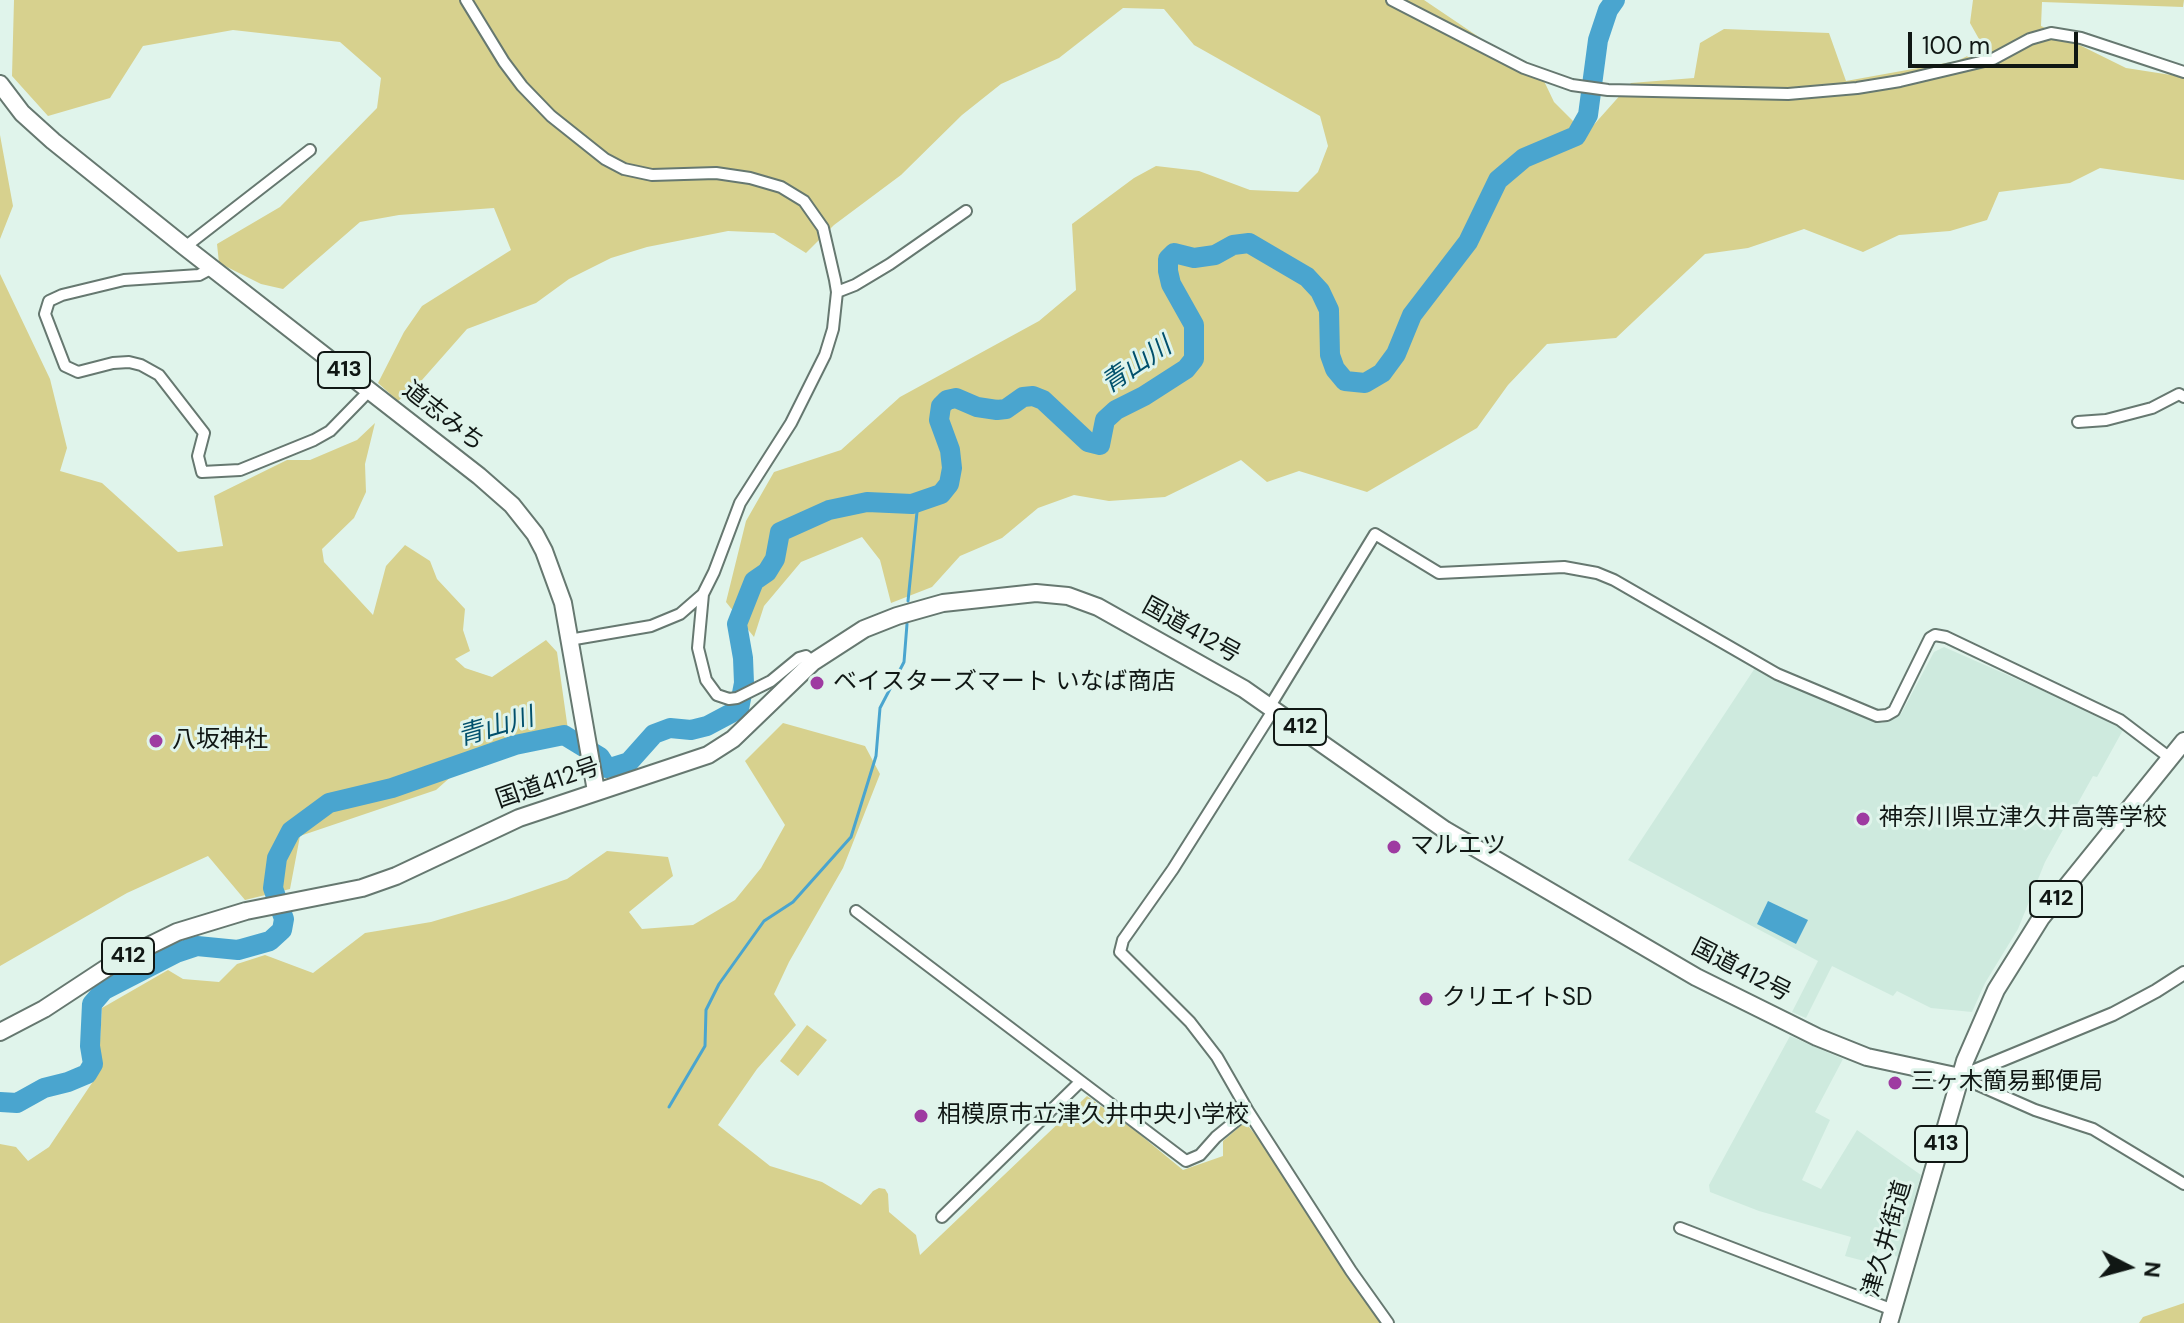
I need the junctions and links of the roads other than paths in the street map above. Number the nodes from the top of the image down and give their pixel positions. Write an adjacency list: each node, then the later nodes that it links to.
1 (466, 0): 9 (street)
2 (1392, 0): 3 (street)
3 (2184, 72)
4 (0, 84): 7 (highway, 道志みち / 413)
5 (310, 150): 7 (street)
6 (966, 211): 9 (street)
7 (185, 247): 8 (highway, 道志みち / 413)
8 (212, 268): 10 (highway, 道志みち / 413); 10 (street)
9 (837, 292): 13 (street)
10 (370, 390): 14 (highway, 道志みち / 413)
11 (2184, 397): 12 (street)
12 (2078, 422)
13 (703, 594): 14 (street); 15 (street)
14 (569, 640): 19 (highway, 道志みち / 413)
15 (813, 662): 16 (highway, 国道412号 / 412); 19 (highway, 国道412号 / 412)
16 (1272, 707): 18 (street); 23 (highway, 国道412号 / 412); 25 (street)
17 (2184, 741): 18 (highway, 412)
18 (2170, 758): 23 (highway, 412)
19 (596, 791): 22 (highway, 国道412号 / 412)
20 (856, 911): 24 (street)
21 (2184, 973): 23 (street)
22 (0, 1032)
23 (1960, 1077): 26 (street); 29 (highway, 津久井街道 / 413)
24 (1080, 1082): 25 (street); 27 (street)
25 (1248, 1111): 30 (street)
26 (2184, 1184)
27 (942, 1217)
28 (1680, 1228): 29 (street)
29 (1891, 1316)
30 (1388, 1323)

